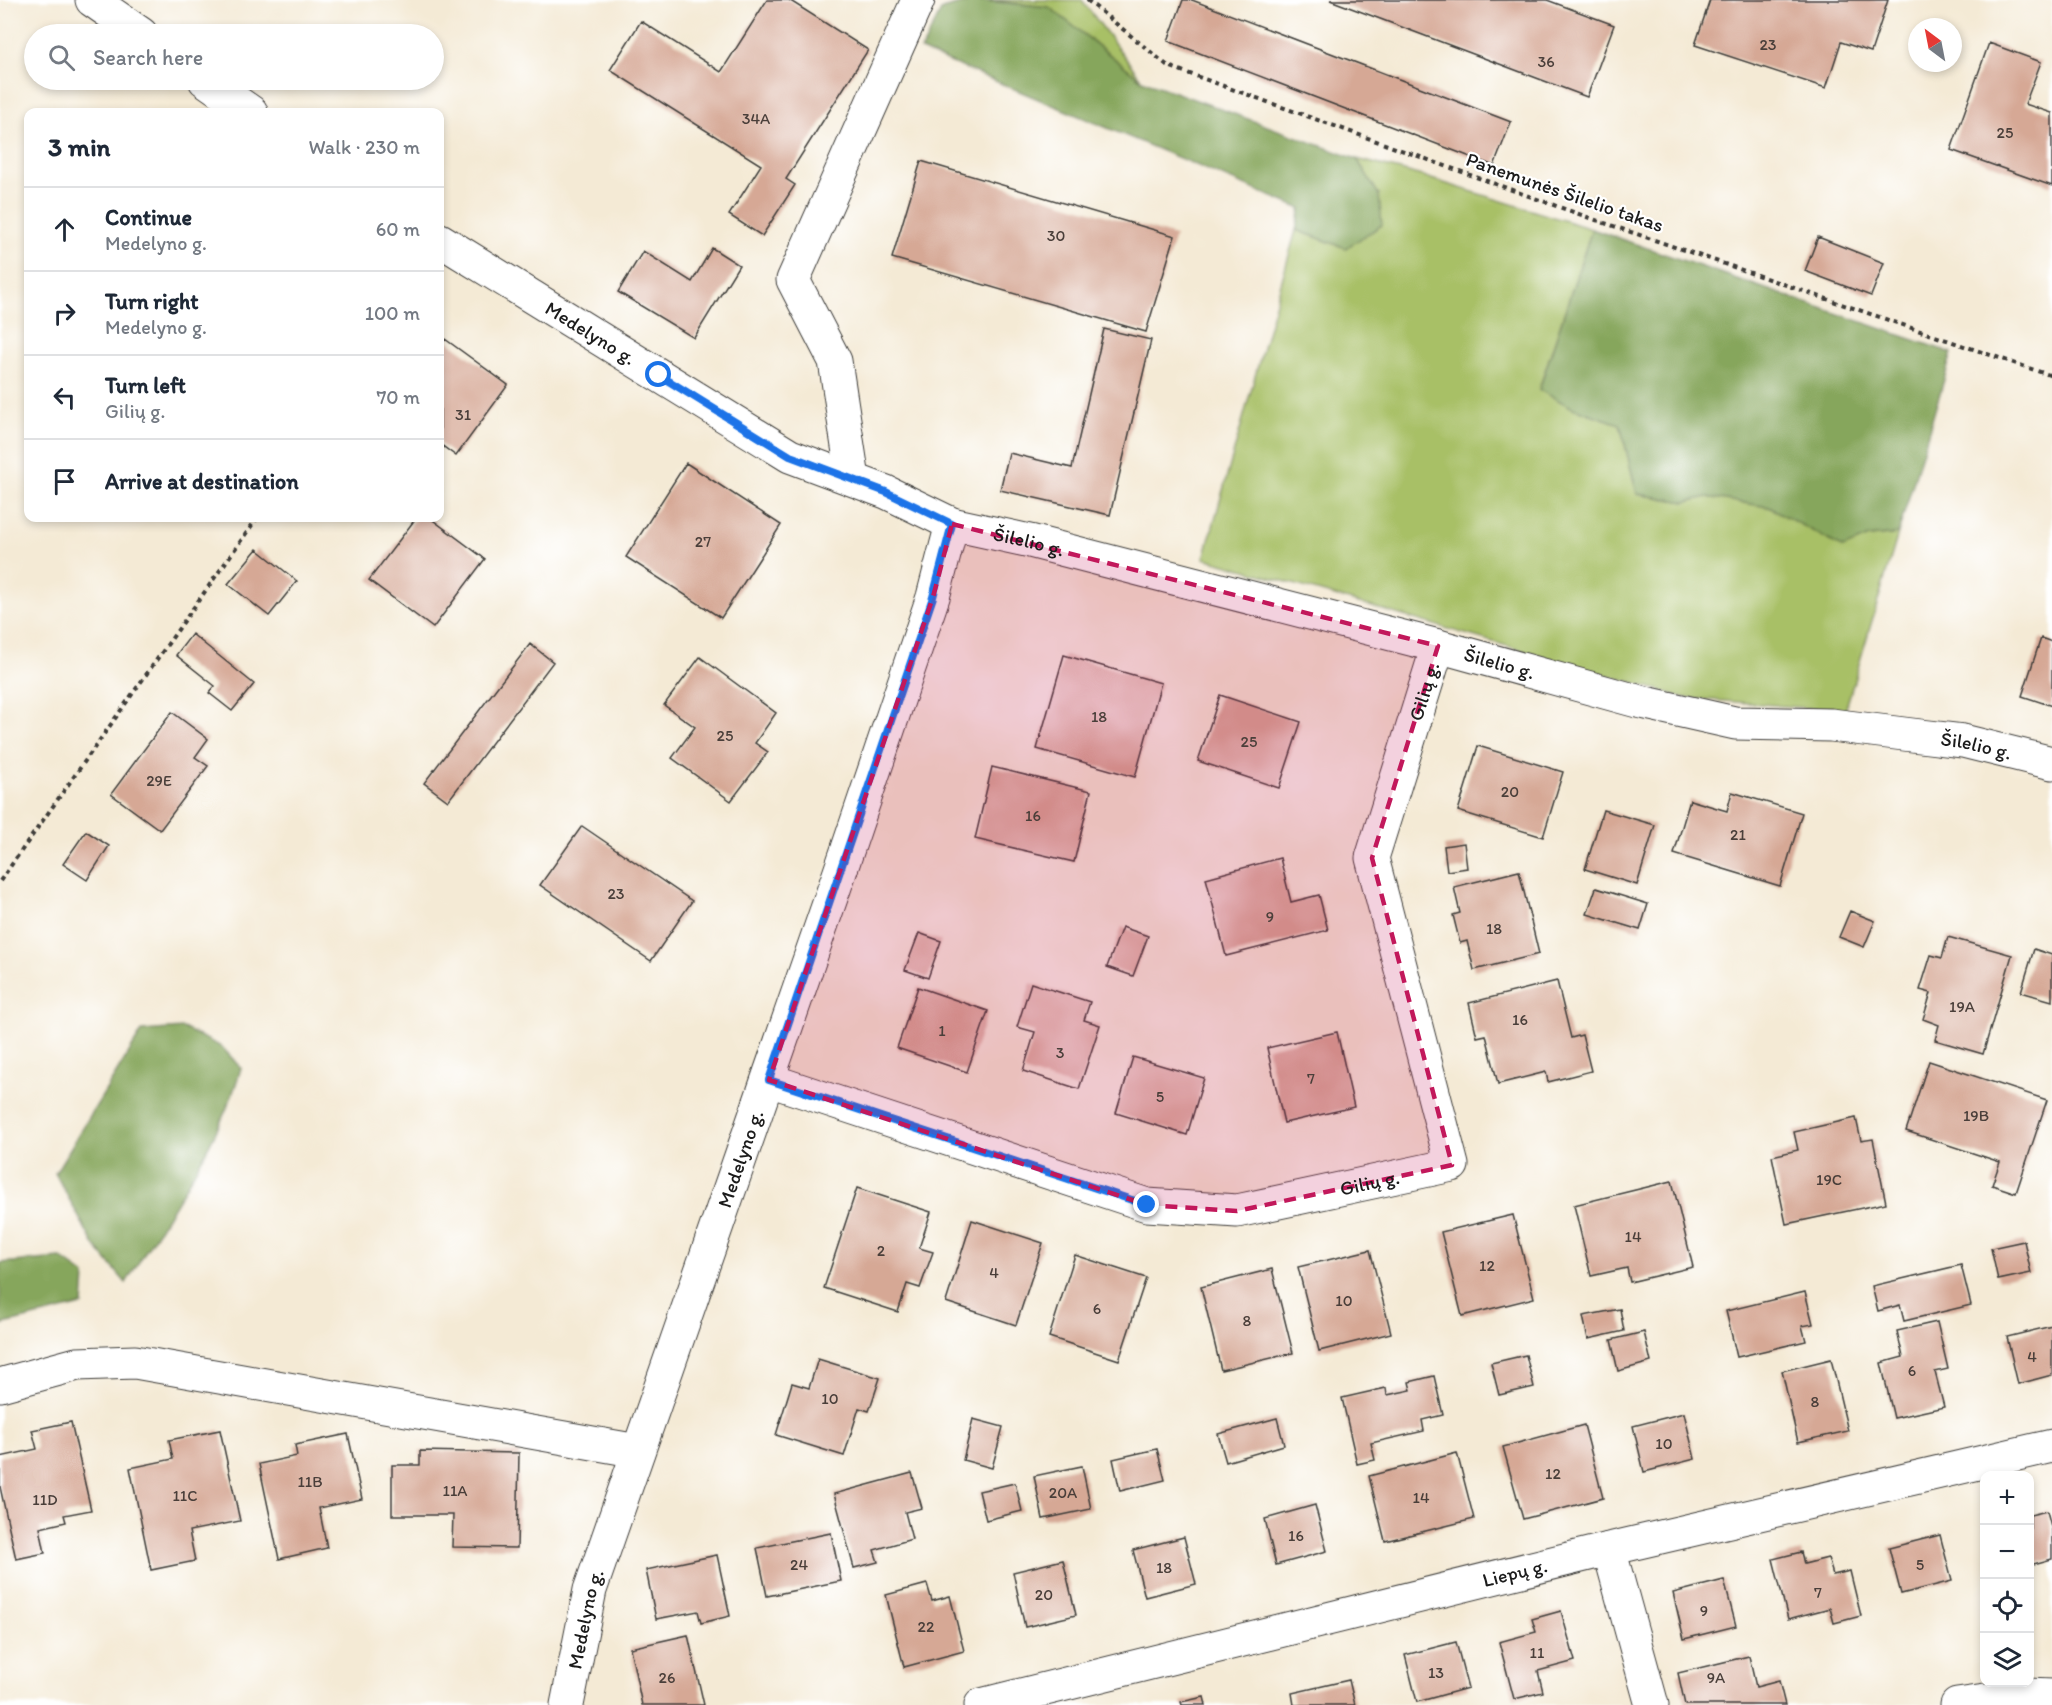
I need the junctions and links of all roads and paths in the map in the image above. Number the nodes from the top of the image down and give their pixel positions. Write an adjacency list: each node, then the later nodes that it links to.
1 (92, 0): 4 (street)
2 (918, 0): 9 (street)
3 (1087, 0): 8 (path, Panemunės Šilelio takas)
4 (127, 24)
5 (219, 90): 6 (street)
6 (245, 108)
7 (444, 242): 9 (street, Medelyno g.)
8 (2052, 376)
9 (853, 479): 11 (street, Medelyno g.)
10 (254, 522): 14 (path)
11 (952, 524): 12 (street, Šilelio g.); 15 (street, Medelyno g.)
12 (1438, 646): 13 (street, Šilelio g.); 15 (street, Gilių g.)
13 (2052, 763)
14 (0, 881)
15 (769, 1080): 18 (street, Medelyno g.)
16 (0, 1385): 18 (street)
17 (2052, 1446): 19 (street, Liepų g.)
18 (638, 1451): 21 (street, Medelyno g.)
19 (1609, 1549): 22 (street, Liepų g.); 23 (street)
20 (2052, 1696): 24 (street)
21 (567, 1705)
22 (981, 1705)
23 (1652, 1705)
24 (1957, 1705)

